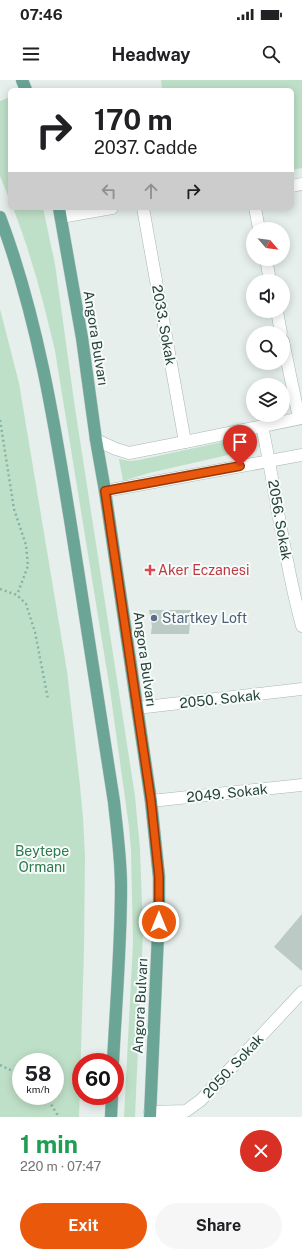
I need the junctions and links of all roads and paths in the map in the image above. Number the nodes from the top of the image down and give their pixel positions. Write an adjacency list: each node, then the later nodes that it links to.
1 (86, 210): 4 (street)
2 (143, 210): 12 (street, 2033. Sokak)
3 (255, 210): 6 (street)
4 (60, 212): 11 (main road, Angora Bulvarı)
5 (0, 217): 25 (main road, Angora Bulvarı)
6 (258, 222)
7 (290, 370): 8 (street)
8 (301, 418): 10 (street)
9 (0, 420): 17 (path)
10 (262, 426): 12 (street); 14 (street, 2056. Sokak)
11 (96, 440): 12 (street); 15 (main road, Angora Bulvarı)
12 (185, 442)
13 (302, 455): 14 (street)
14 (270, 460): 15 (street); 18 (street, 2056. Sokak)
15 (105, 491): 21 (main road, Angora Bulvarı)
16 (0, 589): 17 (path)
17 (17, 595): 20 (path)
18 (302, 626)
19 (302, 689): 21 (street, 2050. Sokak)
20 (48, 699)
21 (138, 708): 23 (main road, Angora Bulvarı)
22 (302, 785): 23 (street, 2049. Sokak)
23 (151, 801): 30 (main road, Angora Bulvarı)
24 (302, 992): 31 (street, 2050. Sokak)
25 (113, 1053)
26 (0, 1065): 27 (path)
27 (12, 1071)
28 (52, 1105): 32 (path)
29 (112, 1105): 33 (main road)
30 (150, 1114): 31 (street, 2050. Sokak)
31 (188, 1114)
32 (57, 1117)
33 (111, 1117)

